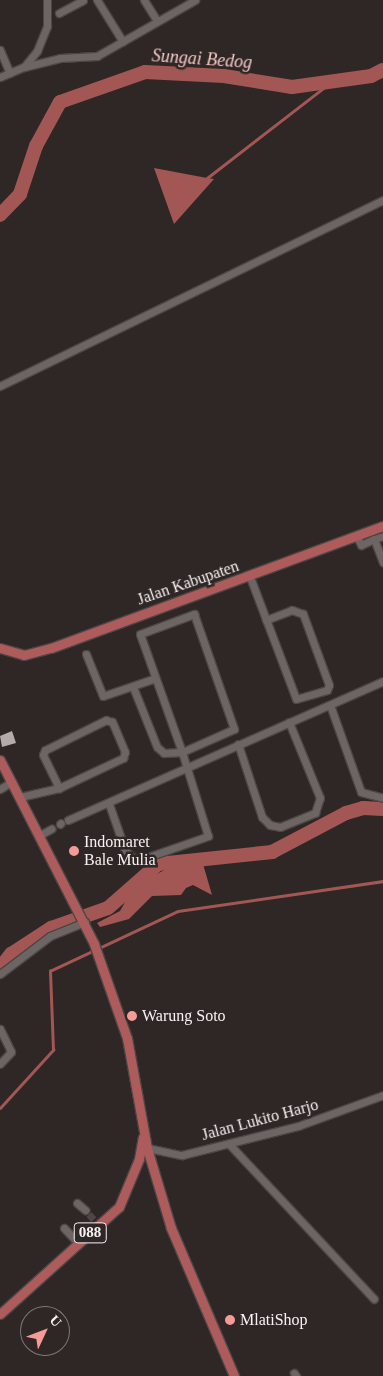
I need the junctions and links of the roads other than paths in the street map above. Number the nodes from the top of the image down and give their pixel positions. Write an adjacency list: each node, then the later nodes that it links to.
1 (47, 0): 11 (street)
2 (84, 0): 7 (street)
3 (97, 0): 9 (street)
4 (144, 0): 8 (street)
5 (195, 0): 6 (street)
6 (184, 3): 8 (street)
7 (59, 13)
8 (157, 21): 9 (street)
9 (123, 42): 11 (street)
10 (0, 50): 12 (street)
11 (24, 67): 12 (street)
12 (10, 73): 13 (street)
13 (0, 77)
14 (383, 200): 15 (street)
15 (0, 386)
16 (383, 526): 17 (main road, Jalan Kabupaten)
17 (356, 536): 19 (street); 21 (main road, Jalan Kabupaten)
18 (383, 536): 19 (street)
19 (374, 539): 20 (street)
20 (383, 562)
21 (250, 577): 22 (street); 23 (main road, Jalan Kabupaten)
22 (266, 620): 22 (street)
23 (0, 648)
24 (86, 654): 27 (street)
25 (153, 678): 27 (street); 31 (street); 31 (street)
26 (383, 682): 28 (street)
27 (133, 686): 31 (street)
28 (330, 705): 29 (street); 38 (street)
29 (289, 722): 30 (street); 30 (street)
30 (238, 744): 33 (street)
31 (182, 752): 33 (street)
32 (0, 760): 34 (main road)
33 (186, 768): 39 (street); 39 (street)
34 (11, 782): 36 (street); 37 (main road)
35 (59, 788): 35 (street); 37 (street)
36 (0, 789)
37 (20, 798): 42 (main road)
38 (383, 798)
39 (109, 804): 40 (street)
40 (63, 823)
41 (51, 829): 42 (street)
42 (40, 835): 43 (main road)
43 (85, 922): 44 (street); 49 (main road)
44 (0, 974)
45 (0, 1029): 46 (street)
46 (0, 1064)
47 (383, 1095): 48 (street, Jalan Lukito Harjo)
48 (229, 1144): 49 (street, Jalan Lukito Harjo); 54 (street)
49 (144, 1147): 53 (main road, 088); 56 (main road)
50 (78, 1203): 51 (street)
51 (87, 1212)
52 (64, 1228): 53 (street)
53 (78, 1243): 55 (main road, 088)
54 (374, 1299)
55 (0, 1314)
56 (234, 1376)

